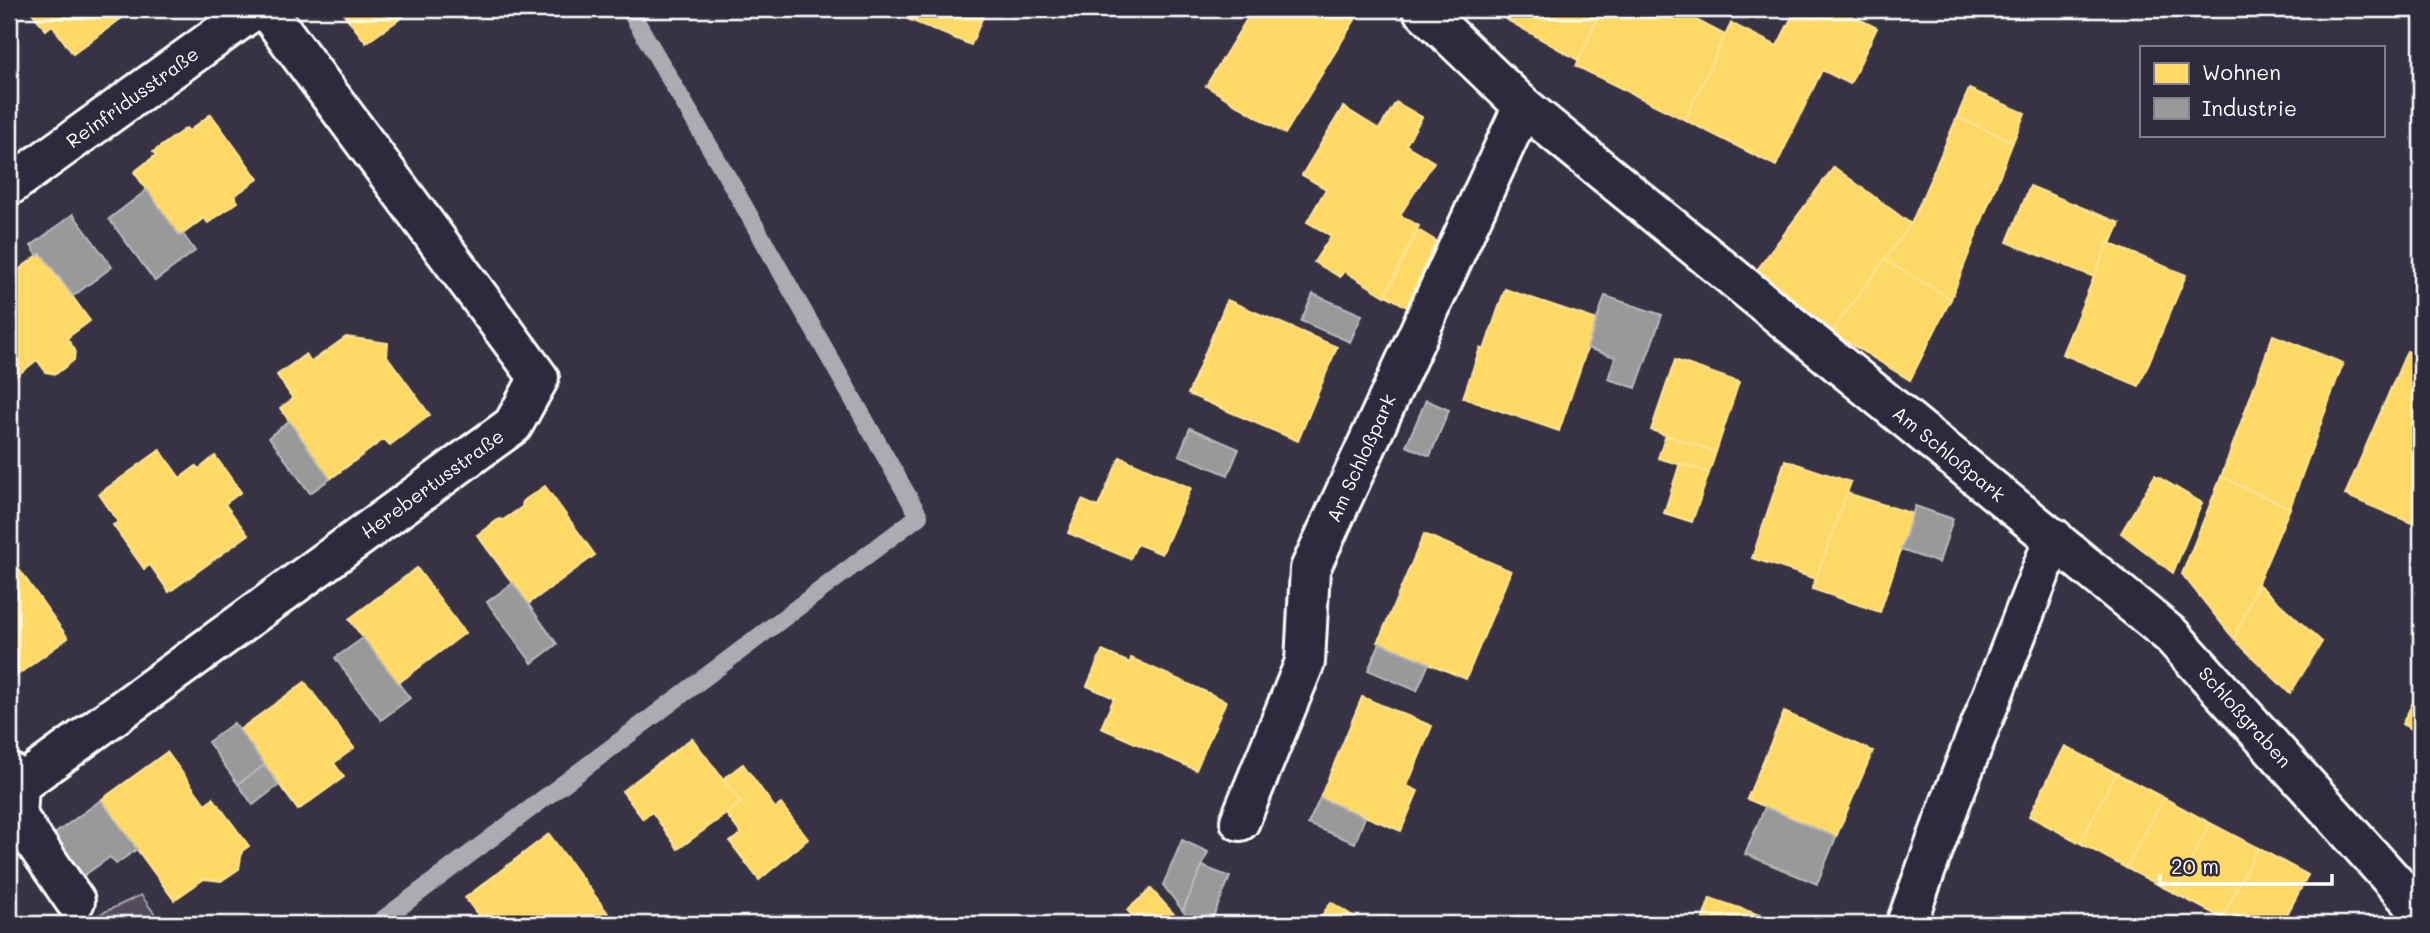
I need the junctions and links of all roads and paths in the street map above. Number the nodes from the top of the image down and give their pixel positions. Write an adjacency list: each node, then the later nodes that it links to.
1 (255, 9): 5 (street, Reinfridusstraße)
2 (266, 9): 7 (street, Herebertusstraße)
3 (1422, 9): 4 (street, Am Schloßpark)
4 (1523, 106): 6 (street, Am Schloßpark); 8 (street, Am Schloßpark)
5 (9, 186)
6 (2054, 538): 10 (street, Schloßgraben); 11 (street)
7 (14, 779): 9 (street)
8 (1240, 821)
9 (75, 901)
10 (2421, 912)
11 (1906, 924)

